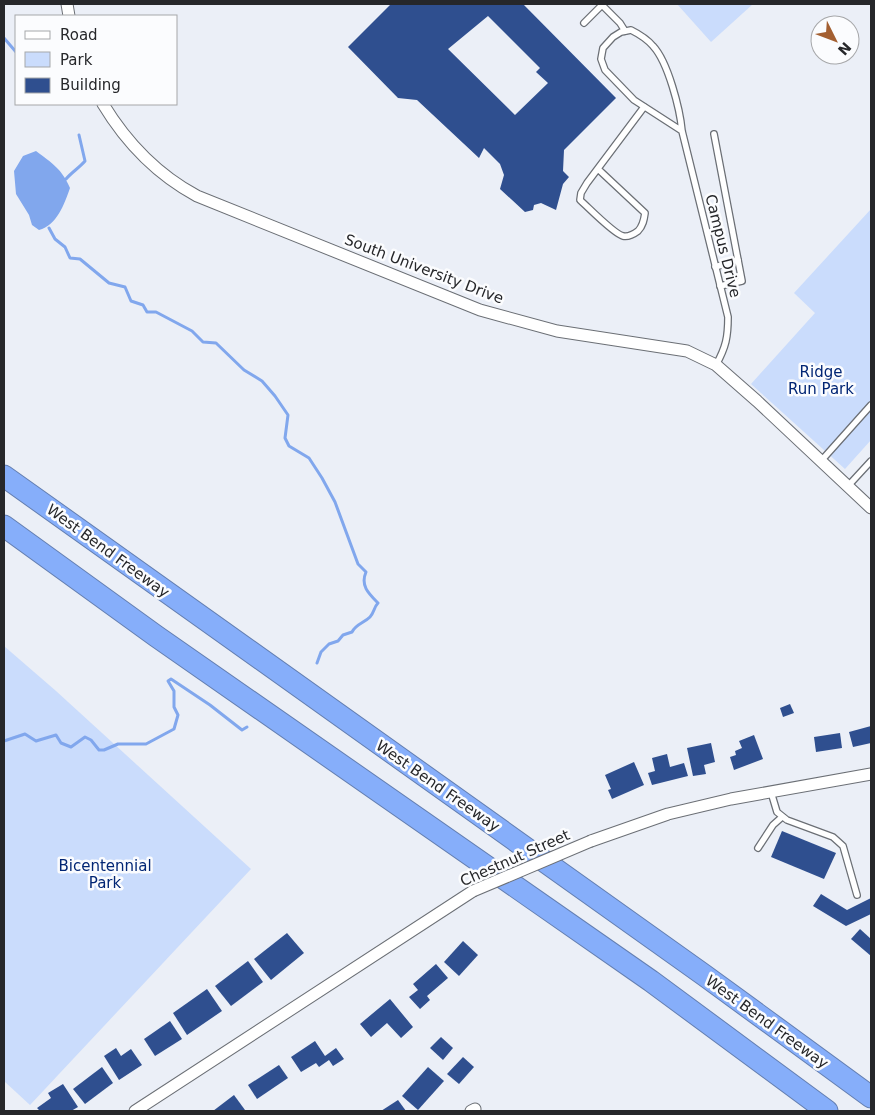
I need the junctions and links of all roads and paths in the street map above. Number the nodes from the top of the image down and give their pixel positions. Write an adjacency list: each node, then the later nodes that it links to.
1 (584, 23): 2 (lane)
2 (625, 31): 4 (lane); 5 (lane, Campus Drive)
3 (104, 105): 11 (street, South University Drive)
4 (644, 107): 5 (lane); 7 (lane)
5 (682, 131): 9 (lane, Campus Drive)
6 (714, 134): 8 (lane)
7 (598, 169): 7 (lane)
8 (738, 260): 9 (lane); 10 (lane)
9 (716, 267): 10 (lane, Campus Drive)
10 (720, 286): 11 (lane, Campus Drive)
11 (716, 365): 13 (street, South University Drive)
12 (871, 405): 13 (lane)
13 (820, 461): 16 (street, South University Drive)
14 (871, 461): 16 (lane)
15 (4, 476): 24 (highway, West Bend Freeway)
16 (848, 486): 17 (street, South University Drive)
17 (871, 508)
18 (4, 526): 26 (highway)
19 (871, 774): 20 (street, Chestnut Street)
20 (772, 792): 21 (lane); 25 (street, Chestnut Street, bridge)
21 (782, 817): 22 (lane); 23 (lane)
22 (758, 848)
23 (857, 894)
24 (871, 1097)
25 (135, 1111)
26 (827, 1111)

